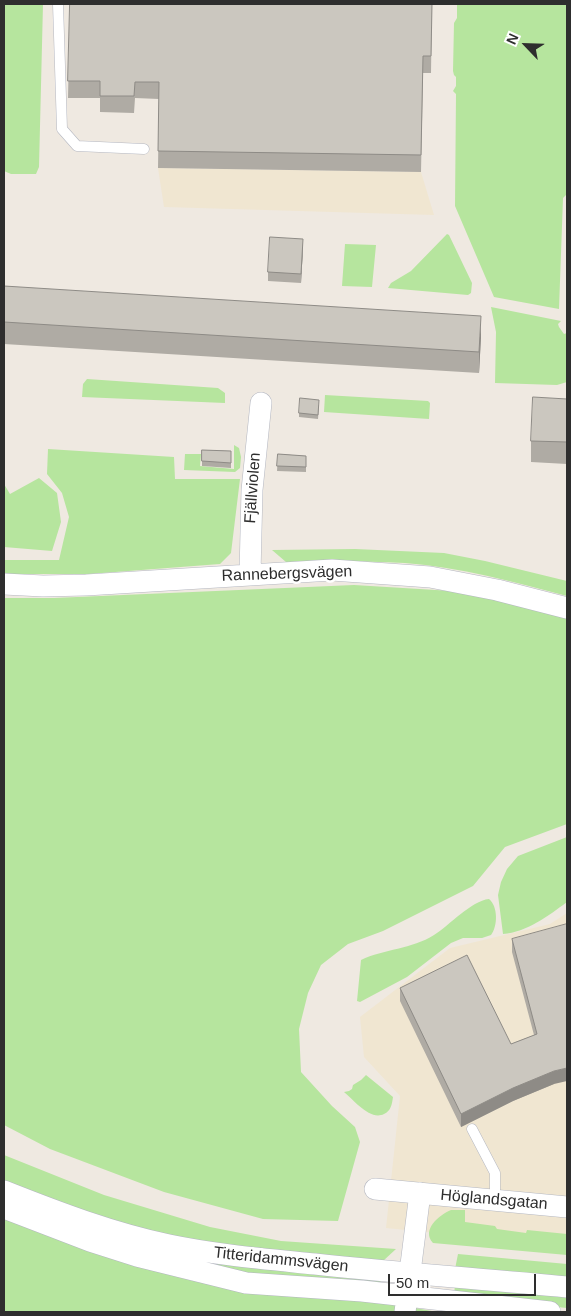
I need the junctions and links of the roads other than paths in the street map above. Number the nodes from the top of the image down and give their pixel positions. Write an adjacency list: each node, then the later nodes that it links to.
1 (58, 4): 2 (lane)
2 (144, 149)
3 (261, 403): 4 (street, Fjällviolen)
4 (250, 574): 5 (street, Rannebergsvägen); 6 (street, Rannebergsvägen)
5 (4, 584)
6 (567, 608)
7 (472, 1129): 11 (lane)
8 (375, 1189): 10 (street, Höglandsgatan)
9 (4, 1191): 14 (street, Titteridammsvägen)
10 (420, 1193): 11 (street, Höglandsgatan); 14 (street, Höglandsgatan)
11 (495, 1200): 12 (street, Höglandsgatan)
12 (567, 1207)
13 (4, 1208): 16 (street, Titteridammsvägen)
14 (411, 1273): 15 (street, Titteridammsvägen); 16 (street, Höglandsgatan)
15 (567, 1287)
16 (406, 1304): 17 (street, Titteridammsvägen)
17 (550, 1312)

